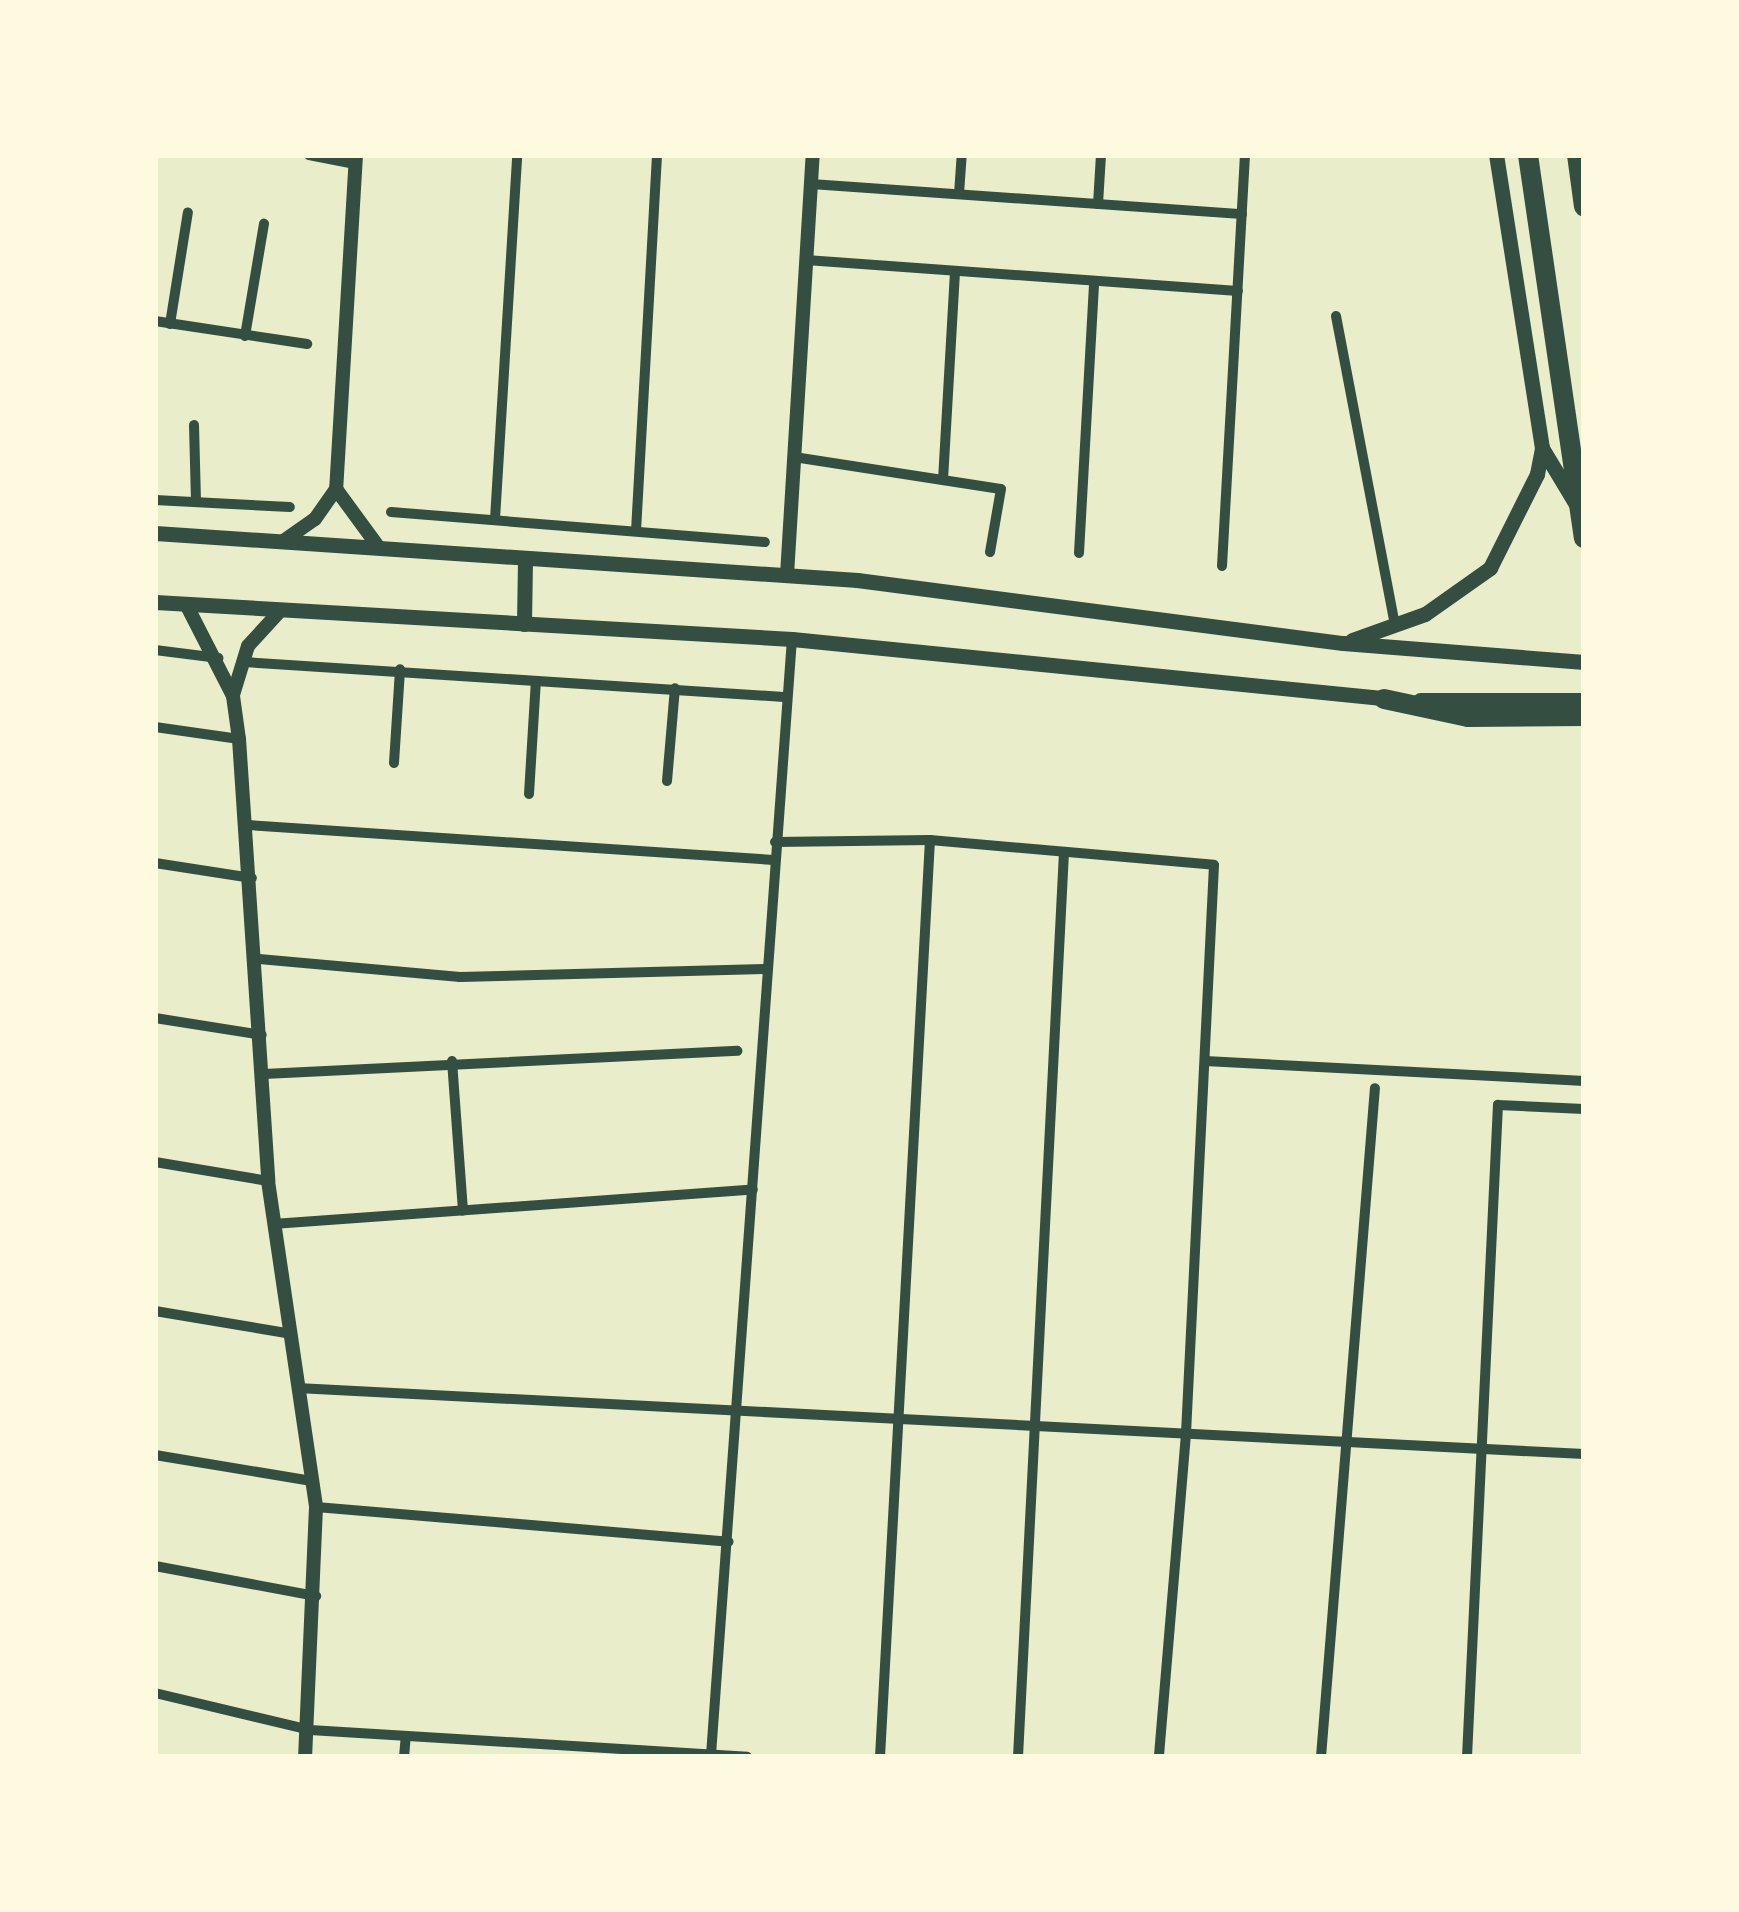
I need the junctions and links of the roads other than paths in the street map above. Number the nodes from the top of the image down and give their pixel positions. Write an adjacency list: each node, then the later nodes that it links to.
1 (309, 155): 11 (street)
2 (517, 155): 38 (street)
3 (657, 155): 39 (street)
4 (813, 155): 12 (street)
5 (962, 155): 13 (street)
6 (1101, 155): 15 (street)
7 (1245, 155): 17 (street)
8 (1496, 155): 29 (main road)
9 (1528, 155): 41 (highway)
10 (1576, 155): 14 (highway)
11 (356, 159): 32 (street)
12 (811, 184): 13 (street); 19 (street)
13 (960, 194): 15 (street)
14 (1583, 200)
15 (1098, 204): 17 (street)
16 (188, 212): 25 (street)
17 (1242, 214): 22 (street)
18 (264, 224): 26 (street)
19 (806, 260): 20 (street); 30 (street)
20 (955, 271): 21 (street); 31 (street)
21 (1094, 281): 22 (street); 46 (street)
22 (1238, 291): 48 (street)
23 (1336, 316): 54 (street)
24 (155, 321): 25 (street)
25 (170, 324): 26 (street)
26 (244, 336): 27 (street)
27 (307, 344)
28 (194, 425): 34 (street)
29 (1542, 448): 37 (main road); 54 (main road)
30 (794, 457): 31 (street); 49 (street)
31 (943, 480): 45 (street)
32 (336, 489): 42 (street); 44 (street)
33 (155, 500): 34 (street)
34 (196, 502): 35 (street)
35 (290, 507)
36 (391, 512): 38 (street)
37 (1584, 517)
38 (495, 519): 39 (street)
39 (636, 532): 43 (street)
40 (155, 533): 42 (main road)
41 (1584, 538)
42 (282, 542): 44 (main road)
43 (765, 542)
44 (376, 545): 47 (main road)
45 (990, 552)
46 (1079, 554)
47 (525, 558): 49 (main road); 53 (main road)
48 (1222, 566)
49 (786, 575): 56 (main road)
50 (155, 602): 51 (main road)
51 (186, 604): 52 (main road); 58 (street)
52 (281, 610): 53 (main road); 59 (street)
53 (524, 624): 55 (main road)
54 (1395, 625): 56 (main road)
55 (792, 639): 65 (street); 66 (main road)
56 (1343, 643): 60 (main road)
57 (155, 650): 58 (street)
58 (218, 658): 64 (street)
59 (244, 662): 61 (street); 64 (street)
60 (1584, 662)
61 (400, 668): 62 (street); 71 (street)
62 (536, 680): 63 (street); 73 (street)
63 (675, 688): 65 (street); 72 (street)
64 (233, 696): 70 (street)
65 (784, 697): 76 (street)
66 (1384, 698): 67 (main road); 68 (highway)
67 (1584, 700)
68 (1584, 716)
69 (155, 727): 70 (street)
70 (239, 739): 74 (street)
71 (394, 763)
72 (667, 781)
73 (529, 794)
74 (247, 824): 78 (street); 80 (street)
75 (930, 840): 76 (street); 77 (street); 101 (street)
76 (774, 842): 78 (street)
77 (1064, 852): 87 (street); 102 (street)
78 (774, 860): 82 (street)
79 (155, 863): 80 (street)
80 (252, 878): 81 (street)
81 (260, 959): 82 (street); 84 (street)
82 (767, 969): 94 (street)
83 (155, 1018): 84 (street)
84 (262, 1035): 88 (street)
85 (737, 1051): 86 (street)
86 (452, 1061): 88 (street); 95 (street)
87 (1204, 1061): 89 (street); 103 (street)
88 (264, 1074): 93 (street)
89 (1584, 1080)
90 (1376, 1088): 104 (street)
91 (1584, 1109): 105 (street)
92 (155, 1162): 93 (street)
93 (268, 1181): 96 (street)
94 (753, 1190): 95 (street); 100 (street)
95 (463, 1211): 96 (street)
96 (273, 1224): 98 (street)
97 (155, 1311): 98 (street)
98 (286, 1333): 99 (street)
99 (297, 1388): 100 (street); 108 (street)
100 (740, 1411): 101 (street); 110 (street)
101 (894, 1419): 102 (street); 122 (street)
102 (1034, 1426): 103 (street); 123 (street)
103 (1186, 1434): 104 (street); 124 (street)
104 (1342, 1442): 105 (street); 125 (street)
105 (1488, 1449): 106 (street); 126 (street)
106 (1584, 1454)
107 (155, 1456): 108 (street)
108 (312, 1481): 109 (street)
109 (316, 1507): 110 (street); 112 (street)
110 (729, 1542): 118 (street)
111 (155, 1566): 112 (street)
112 (318, 1596): 114 (street)
113 (155, 1693): 114 (street)
114 (310, 1730): 115 (street); 119 (street)
115 (406, 1736): 116 (street); 120 (street)
116 (547, 1751): 117 (street)
117 (687, 1755): 118 (street)
118 (711, 1755): 121 (street)
119 (305, 1757)
120 (404, 1757)
121 (746, 1757)
122 (880, 1757)
123 (1018, 1757)
124 (1159, 1757)
125 (1321, 1757)
126 (1467, 1757)

